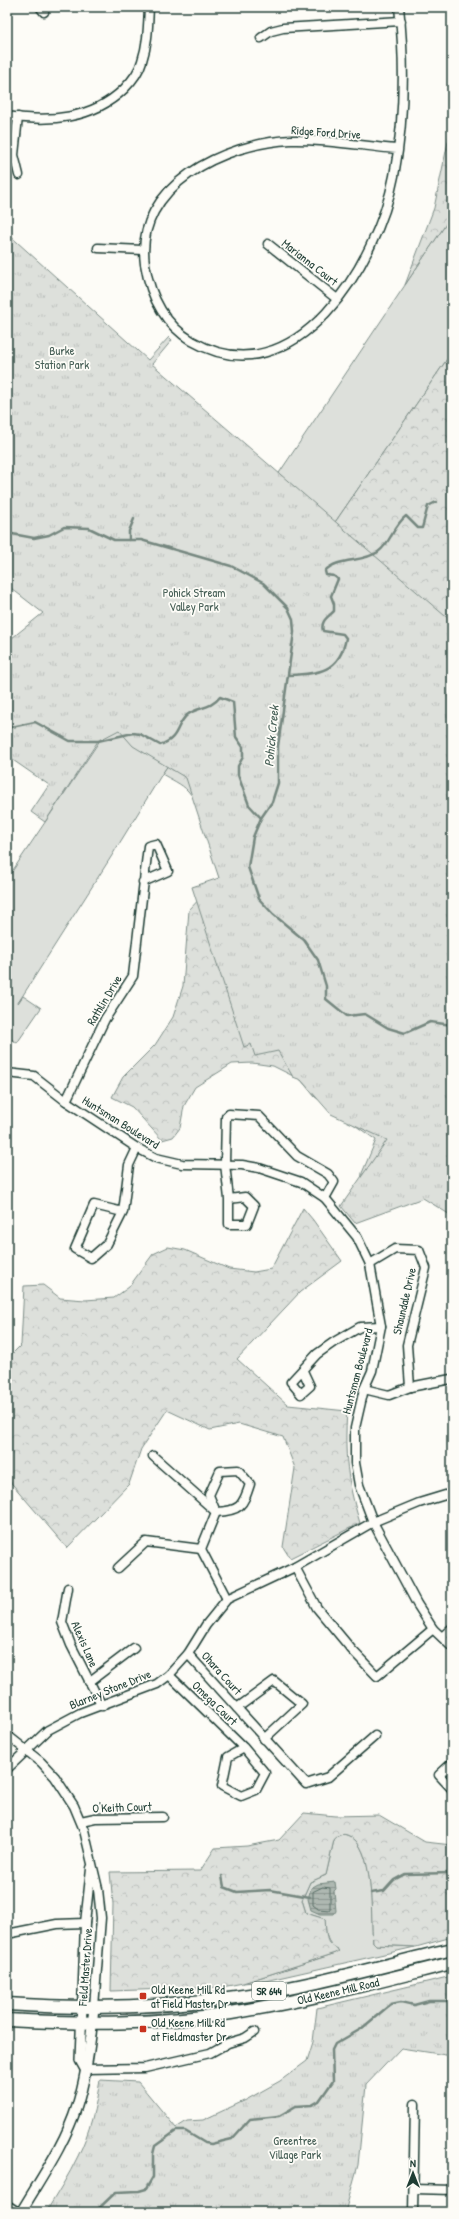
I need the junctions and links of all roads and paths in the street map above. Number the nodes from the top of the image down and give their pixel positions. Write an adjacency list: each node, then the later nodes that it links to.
1 (149, 7): 6 (street)
2 (399, 7): 3 (street, Ridge Ford Drive)
3 (401, 21): 4 (street); 7 (street, Ridge Ford Drive)
4 (261, 38)
5 (7, 116): 6 (street)
6 (18, 117): 8 (street)
7 (397, 149): 11 (street, Ridge Ford Drive); 12 (street, Ridge Ford Drive)
8 (19, 175)
9 (268, 244): 12 (street, Marianna Court)
10 (98, 248): 11 (street)
11 (143, 250): 12 (street, Ridge Ford Drive)
12 (337, 298)
13 (143, 882): 13 (street, Rathlin Drive); 15 (street, Rathlin Drive)
14 (7, 1073): 15 (street, Huntsman Boulevard)
15 (66, 1101): 16 (street, Huntsman Boulevard)
16 (137, 1148): 17 (street, Huntsman Boulevard); 20 (street)
17 (224, 1164): 18 (street, Huntsman Boulevard); 18 (street); 19 (street)
18 (325, 1198): 21 (street, Huntsman Boulevard)
19 (229, 1200)
20 (123, 1212): 20 (street)
21 (370, 1264): 22 (street, Huntsman Boulevard); 25 (street, Shaundale Drive)
22 (381, 1326): 23 (street); 26 (street, Huntsman Boulevard)
23 (303, 1371)
24 (451, 1379): 25 (street)
25 (410, 1387): 26 (street)
26 (364, 1390): 30 (street, Huntsman Boulevard)
27 (153, 1456): 29 (street)
28 (452, 1493): 30 (street, Blarney Stone Drive)
29 (216, 1512): 29 (street); 31 (street)
30 (373, 1522): 32 (street, Blarney Stone Drive); 37 (street, Huntsman Boulevard)
31 (201, 1549): 33 (street); 35 (street)
32 (295, 1567): 35 (street, Blarney Stone Drive); 37 (street)
33 (118, 1568)
34 (68, 1588): 43 (street, Alexis Lane)
35 (228, 1599): 41 (street, Blarney Stone Drive)
36 (452, 1628): 38 (street)
37 (433, 1629): 38 (street, Huntsman Boulevard)
38 (442, 1637): 39 (street, Huntsman Boulevard)
39 (452, 1647)
40 (134, 1648): 43 (street)
41 (188, 1654): 42 (street, Blarney Stone Drive); 45 (street, Ohara Court)
42 (169, 1675): 44 (street, Blarney Stone Drive); 49 (street, Omega Court)
43 (89, 1682): 44 (street, Alexis Lane)
44 (102, 1706): 50 (street, Blarney Stone Drive)
45 (237, 1708): 48 (street, Ohara Court); 48 (street, Ohara Court)
46 (7, 1735): 50 (street, Field Master Drive)
47 (375, 1736): 48 (street, Ohara Court)
48 (264, 1739)
49 (244, 1748): 49 (street, Omega Court)
50 (28, 1751): 52 (street, Blarney Stone Drive); 55 (street, Field Master Drive)
51 (452, 1763): 53 (street)
52 (7, 1769)
53 (452, 1789)
54 (163, 1818): 55 (street, O'Keith Court)
55 (81, 1821): 56 (street, Field Master Drive)
56 (92, 1868): 57 (street, Field Master Drive); 62 (street, Field Master Drive)
57 (85, 1924): 58 (street); 62 (street, Field Master Drive)
58 (7, 1934)
59 (452, 1949): 62 (main road, Old Keene Mill Road / SR 644)
60 (452, 1963): 64 (main road, Old Keene Mill Road / SR 644)
61 (7, 2004): 62 (main road, Old Keene Mill Road / SR 644)
62 (88, 2007): 64 (street, Field Master Drive)
63 (7, 2020): 64 (main road, Old Keene Mill Road / SR 644)
64 (87, 2023): 66 (street, Field Master Drive)
65 (254, 2032): 66 (street)
66 (85, 2069): 72 (street, Field Master Drive)
67 (415, 2104): 68 (street)
68 (414, 2189): 69 (street); 73 (street)
69 (452, 2190)
70 (7, 2205): 71 (street)
71 (18, 2212)
72 (21, 2212)
73 (413, 2212)

